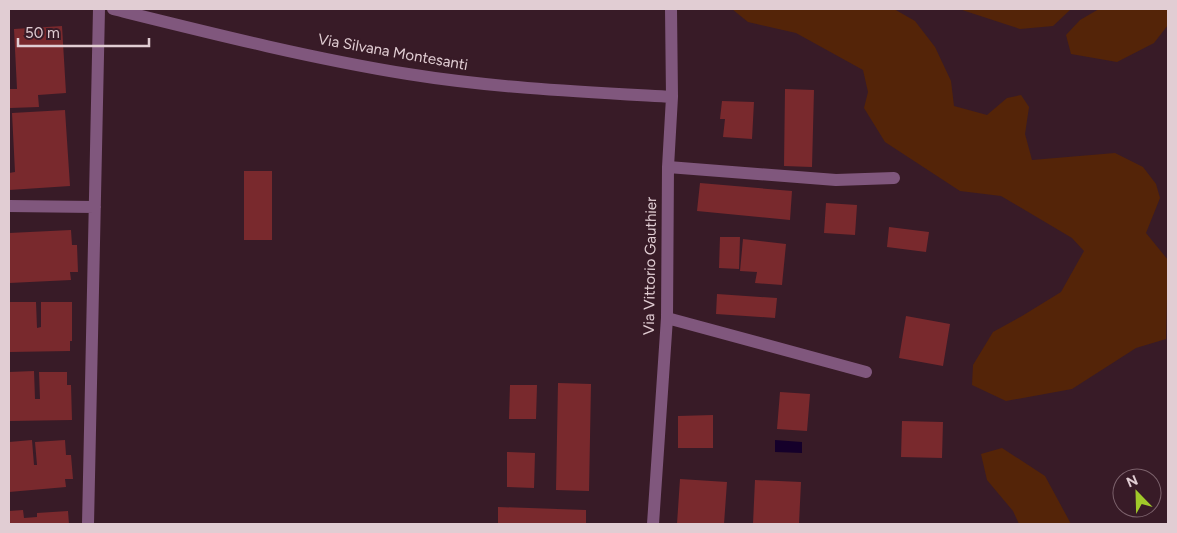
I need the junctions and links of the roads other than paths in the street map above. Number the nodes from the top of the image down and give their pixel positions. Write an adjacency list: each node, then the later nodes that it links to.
1 (99, 9): 8 (street)
2 (113, 9): 4 (street, Via Silvana Montesanti)
3 (671, 9): 4 (street, Via Vittorio Gauthier)
4 (672, 98): 5 (street, Via Vittorio Gauthier)
5 (668, 167): 6 (street); 9 (street, Via Vittorio Gauthier)
6 (894, 178)
7 (9, 206): 8 (street)
8 (95, 208): 11 (street)
9 (667, 318): 10 (street); 12 (street, Via Vittorio Gauthier)
10 (866, 372)
11 (88, 524)
12 (653, 524)

